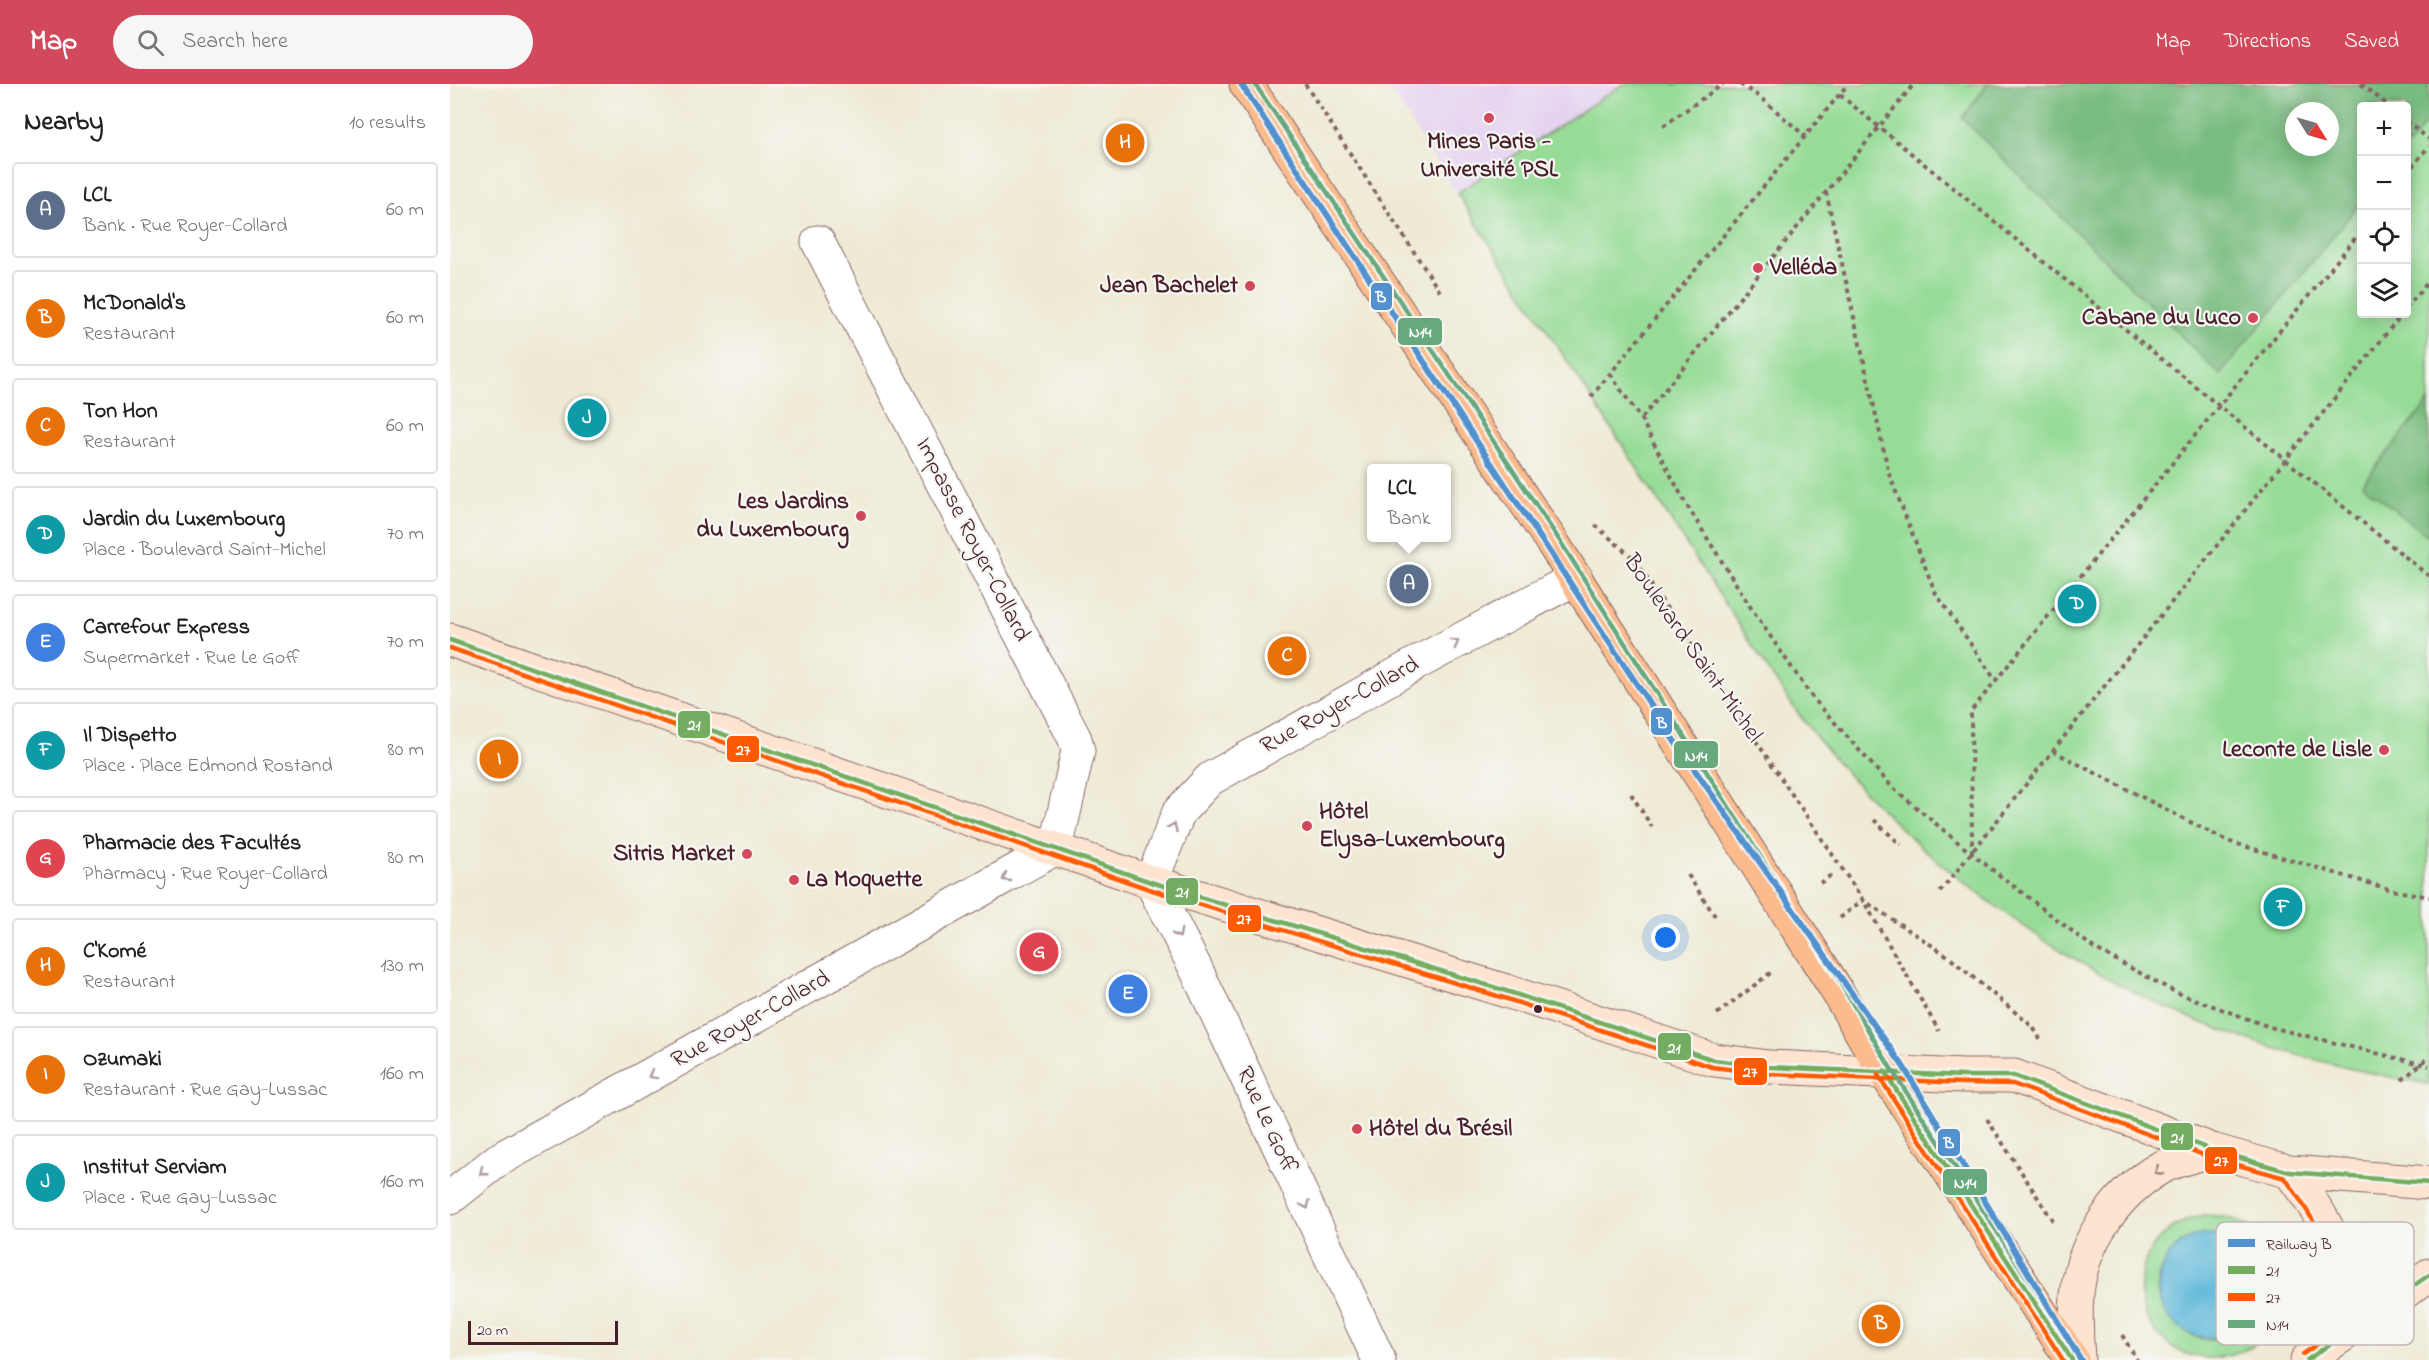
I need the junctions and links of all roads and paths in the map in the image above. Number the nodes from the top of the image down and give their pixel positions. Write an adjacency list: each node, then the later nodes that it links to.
1 (1246, 84): 31 (main road)
2 (1305, 84): 21 (path)
3 (1723, 84): 11 (path)
4 (1740, 84): 13 (path)
5 (1848, 84): 8 (path)
6 (1914, 84): 12 (path)
7 (2361, 84): 9 (path)
8 (1840, 95): 12 (path); 13 (path)
9 (2384, 102)
10 (2411, 125): 14 (path)
11 (1663, 126)
12 (1880, 126): 17 (path); 26 (path)
13 (1804, 136): 24 (path)
14 (2429, 140)
15 (2429, 146): 16 (path)
16 (2411, 168)
17 (1826, 192): 27 (path); 33 (path)
18 (2357, 235): 26 (path)
19 (818, 242): 39 (street, Impasse Royer-Collard)
20 (2429, 280): 22 (path)
21 (1442, 293)
22 (2411, 302)
23 (2399, 318): 28 (path)
24 (1610, 374): 25 (path); 27 (path)
25 (1591, 397)
26 (2219, 406): 28 (path); 33 (path)
27 (1641, 419): 40 (path)
28 (2284, 460): 30 (path); 34 (path)
29 (1591, 522): 47 (path, Boulevard Saint-Michel)
30 (2429, 576)
31 (1576, 578): 43 (street, Rue Royer-Collard, one-way to 31); 49 (main road)
32 (450, 640): 39 (street)
33 (1996, 681): 40 (path)
34 (2053, 751): 40 (path); 46 (path)
35 (1631, 794): 37 (path)
36 (1874, 820): 38 (path)
37 (1652, 827)
38 (1901, 846)
39 (1056, 848): 43 (street); 62 (street, Rue Royer-Collard, one-way to 62)
40 (1972, 854): 45 (path); 53 (path)
41 (1834, 873): 44 (path)
42 (1688, 875): 48 (path)
43 (1151, 882): 51 (street); 67 (street, Rue Le Goff, one-way to 67)
44 (1817, 885)
45 (1940, 892)
46 (2429, 897)
47 (1863, 900): 49 (path); 50 (path, Boulevard Saint-Michel); 57 (path)
48 (1715, 916)
49 (1806, 944): 51 (path); 55 (main road)
50 (1940, 1034)
51 (1672, 1046): 55 (street)
52 (2429, 1057): 53 (path)
53 (2418, 1065): 54 (path); 56 (path)
54 (2429, 1066)
55 (1884, 1071): 57 (street); 68 (main road)
56 (2402, 1080)
57 (2071, 1097): 59 (street)
58 (1985, 1117): 63 (path)
59 (2212, 1150): 60 (street); 69 (street, one-way to 69)
60 (2290, 1172): 61 (street); 64 (street)
61 (2429, 1183)
62 (450, 1197)
63 (2052, 1221)
64 (2323, 1222)
65 (2429, 1275): 66 (street)
66 (2414, 1285)
67 (1379, 1360)
68 (2072, 1360)
69 (2078, 1360)

